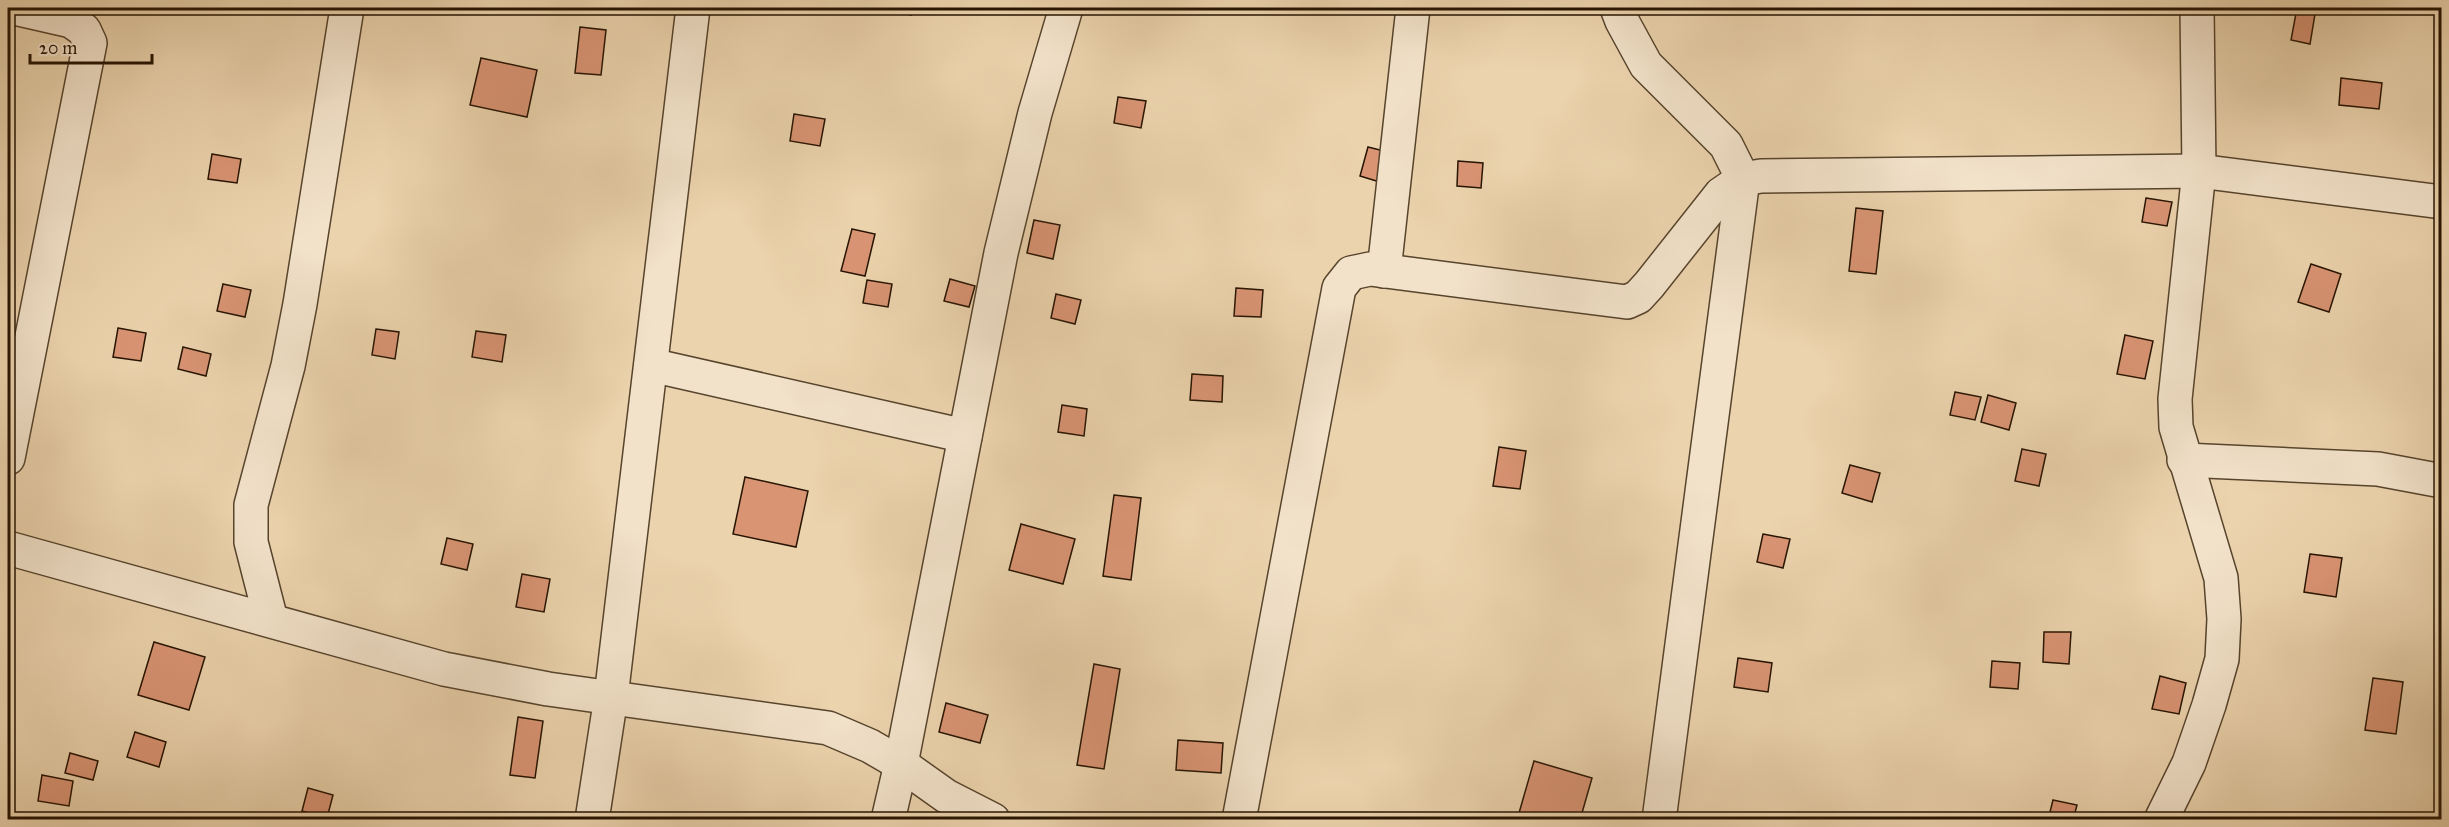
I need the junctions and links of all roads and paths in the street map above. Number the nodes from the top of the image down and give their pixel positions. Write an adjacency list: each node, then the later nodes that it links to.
1 (14, 8): 14 (street)
2 (347, 8): 18 (street)
3 (693, 8): 12 (street)
4 (1066, 8): 13 (street)
5 (1413, 8): 11 (street)
6 (1617, 8): 9 (street)
7 (2197, 8): 8 (street)
8 (2199, 171): 9 (street); 10 (street); 15 (street)
9 (1743, 179): 11 (street); 25 (street)
10 (2442, 202)
11 (1383, 271): 24 (street)
12 (651, 365): 13 (street); 19 (street)
13 (965, 436): 20 (street)
14 (8, 458)
15 (2184, 460): 16 (street); 26 (street)
16 (2442, 482)
17 (8, 548): 18 (street)
18 (272, 620): 19 (street)
19 (611, 698): 20 (street); 21 (street)
20 (902, 764): 22 (street); 23 (street)
21 (592, 819)
22 (888, 819)
23 (993, 819)
24 (1239, 819)
25 (1659, 819)
26 (2161, 819)

